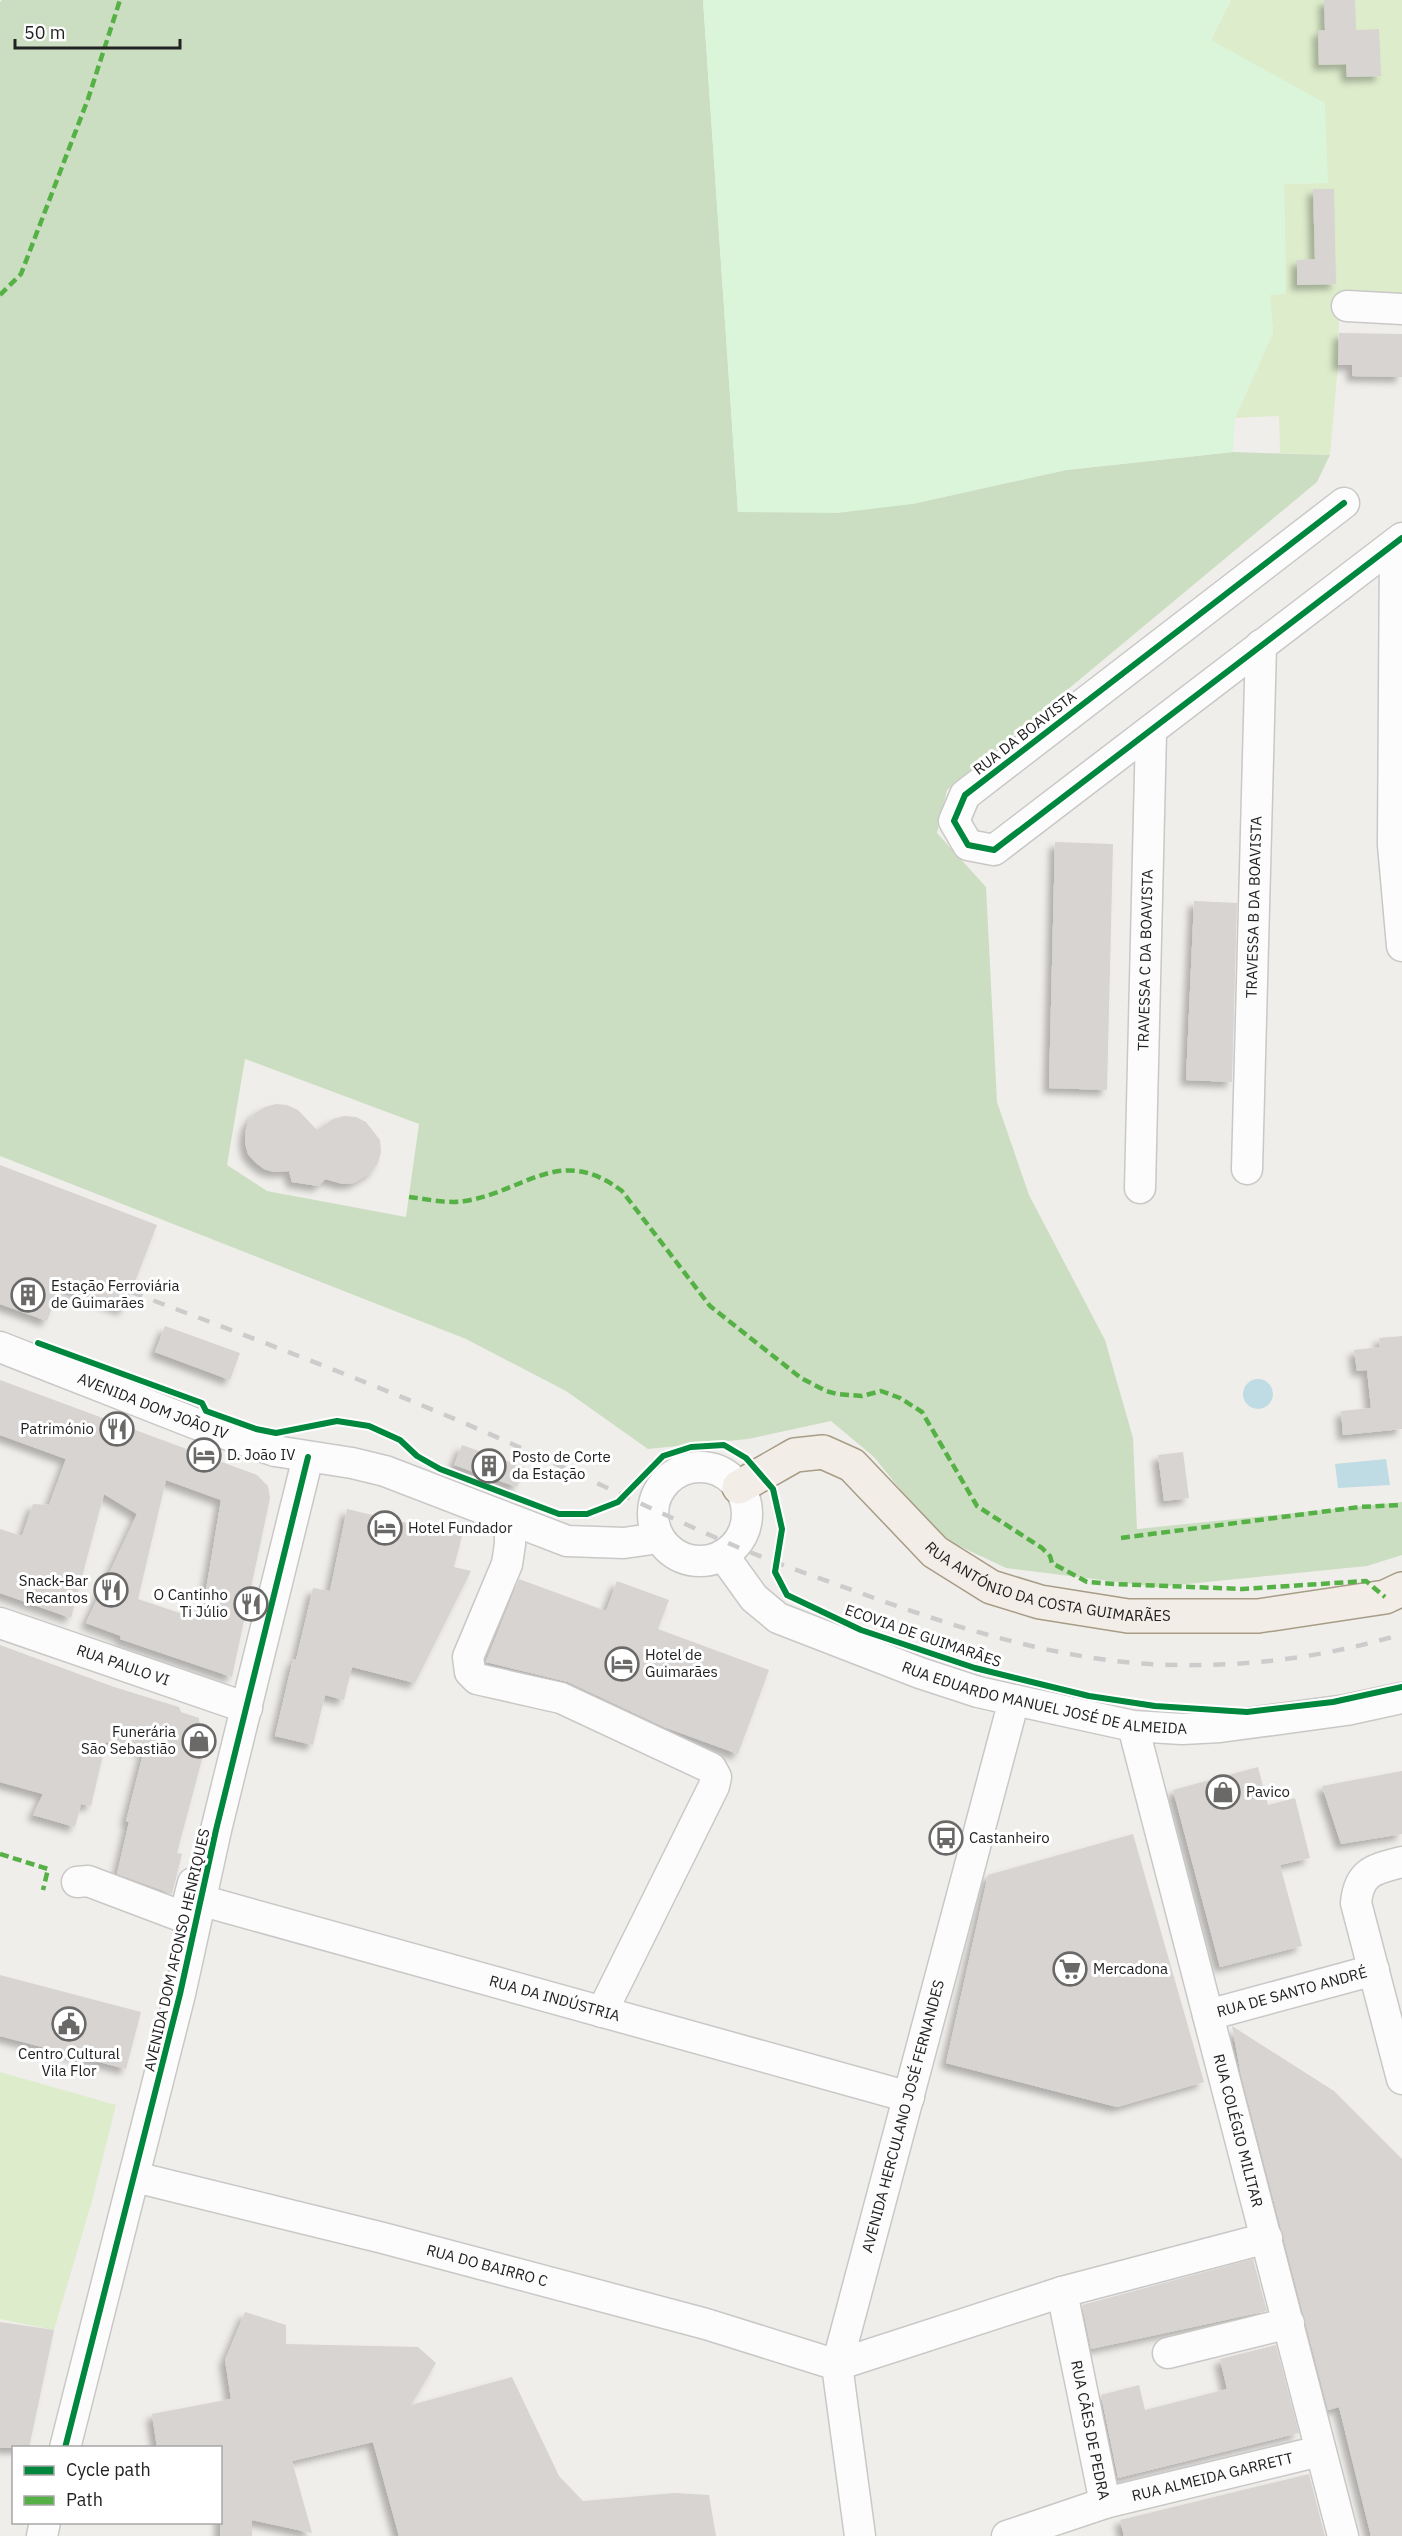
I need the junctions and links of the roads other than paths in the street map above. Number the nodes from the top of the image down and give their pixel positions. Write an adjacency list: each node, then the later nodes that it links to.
1 (1347, 306): 2 (street)
2 (1402, 309)
3 (1344, 503): 6 (street, RUA DA BOAVISTA)
4 (1398, 542): 5 (street, RUA DA BOAVISTA); 7 (street)
5 (1262, 645): 6 (street, RUA DA BOAVISTA); 8 (street, TRAVESSA B DA BOAVISTA)
6 (1151, 732): 9 (street, TRAVESSA C DA BOAVISTA)
7 (1402, 946)
8 (1247, 1169)
9 (1140, 1188)
10 (0, 1347): 11 (street, AVENIDA DOM JOÃO IV)
11 (308, 1457): 13 (street); 20 (street, AVENIDA DOM AFONSO HENRIQUES)
12 (739, 1487): 14 (street); 15 (street); 16 (main road, RUA ANTÓNIO DA COSTA GUIMARÃES)
13 (510, 1521): 14 (street); 26 (street)
14 (659, 1538): 15 (street)
15 (723, 1555): 19 (street, RUA EDUARDO MANUEL JOSÉ DE ALMEIDA)
16 (1402, 1589)
17 (0, 1623): 20 (street, RUA PAULO VI)
18 (1402, 1698): 21 (street, RUA EDUARDO MANUEL JOSÉ DE ALMEIDA)
19 (1014, 1700): 21 (street, RUA EDUARDO MANUEL JOSÉ DE ALMEIDA); 29 (street, AVENIDA HERCULANO JOSÉ FERNANDES)
20 (242, 1707): 23 (street, AVENIDA DOM AFONSO HENRIQUES); 24 (street)
21 (1133, 1726): 27 (street, RUA COLÉGIO MILITAR)
22 (1402, 1862): 25 (street, RUA DE SANTO ANDRÉ)
23 (200, 1900): 24 (street, AVENIDA DOM AFONSO HENRIQUES); 26 (street, RUA DA INDÚSTRIA)
24 (193, 1930): 30 (street, AVENIDA DOM AFONSO HENRIQUES)
25 (1374, 1970): 27 (street, RUA DE SANTO ANDRÉ); 28 (street, RUA DE SANTO ANDRÉ)
26 (602, 2012): 29 (street, RUA DA INDÚSTRIA)
27 (1208, 2015): 31 (street, RUA COLÉGIO MILITAR)
28 (1402, 2079)
29 (909, 2097): 35 (street, AVENIDA HERCULANO JOSÉ FERNANDES)
30 (135, 2176): 35 (street, RUA DO BAIRRO C); 36 (street, AVENIDA DOM AFONSO HENRIQUES)
31 (1267, 2238): 32 (street); 33 (street, RUA COLÉGIO MILITAR)
32 (1062, 2292): 35 (street); 38 (street, RUA CÃES DE PEDRA)
33 (1289, 2323): 34 (street); 37 (street, RUA COLÉGIO MILITAR)
34 (1168, 2353)
35 (837, 2365): 39 (street, AVENIDA HERCULANO JOSÉ FERNANDES)
36 (66, 2446)
37 (1320, 2451): 38 (street, RUA ALMEIDA GARRETT); 41 (street, RUA COLÉGIO MILITAR)
38 (1106, 2503): 40 (street, RUA CÃES DE PEDRA)
39 (860, 2536)
40 (1007, 2536)
41 (1343, 2536)

